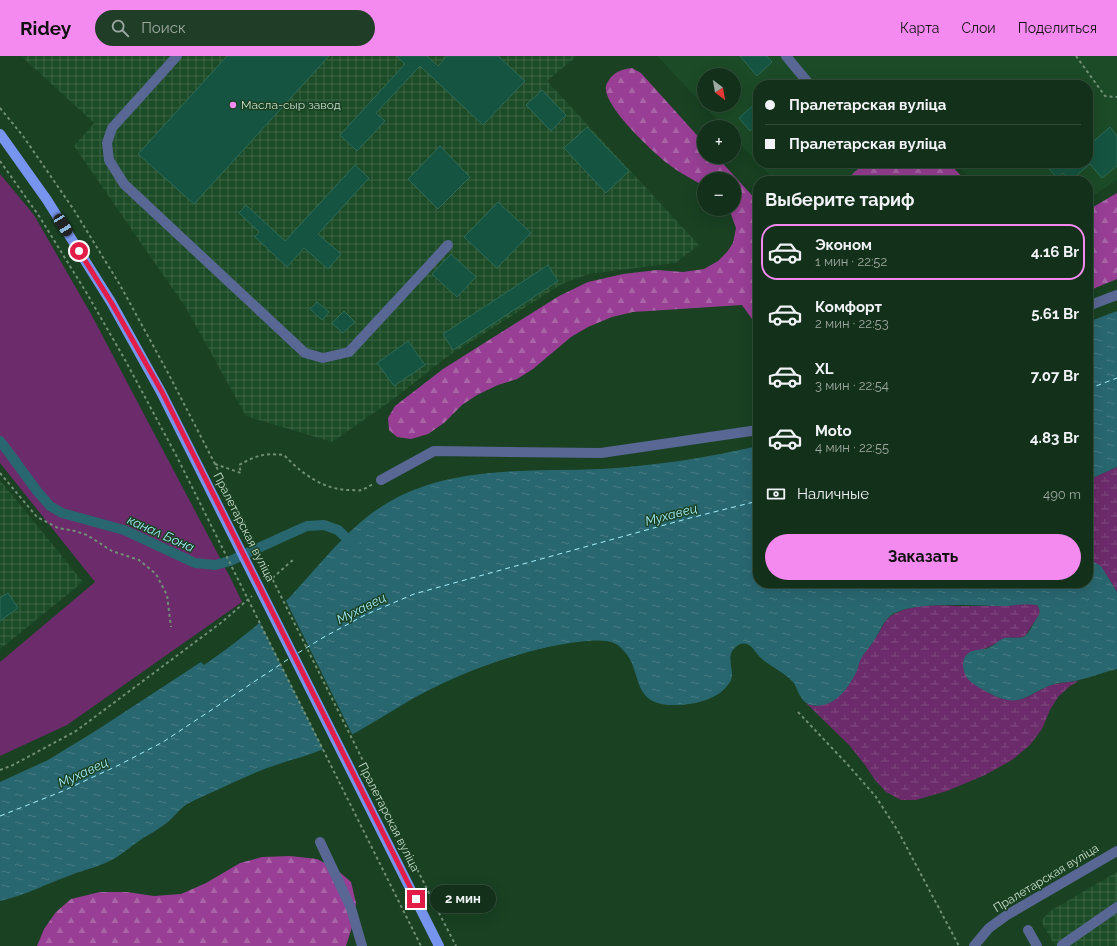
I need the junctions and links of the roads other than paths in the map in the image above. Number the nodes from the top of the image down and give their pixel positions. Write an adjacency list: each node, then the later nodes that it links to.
1 (177, 56): 5 (street)
2 (786, 56): 3 (street)
3 (806, 80)
4 (0, 134): 16 (main road, Пралетарская вуліца)
5 (448, 245)
6 (1117, 295): 7 (street)
7 (1093, 304)
8 (753, 431): 9 (street)
9 (381, 480)
10 (320, 842): 15 (street)
11 (1117, 851): 17 (street, Пралетарская вуліца)
12 (1117, 907): 14 (street)
13 (1028, 930): 18 (street)
14 (1062, 945)
15 (362, 946)
16 (439, 946)
17 (974, 946)
18 (1037, 946)

